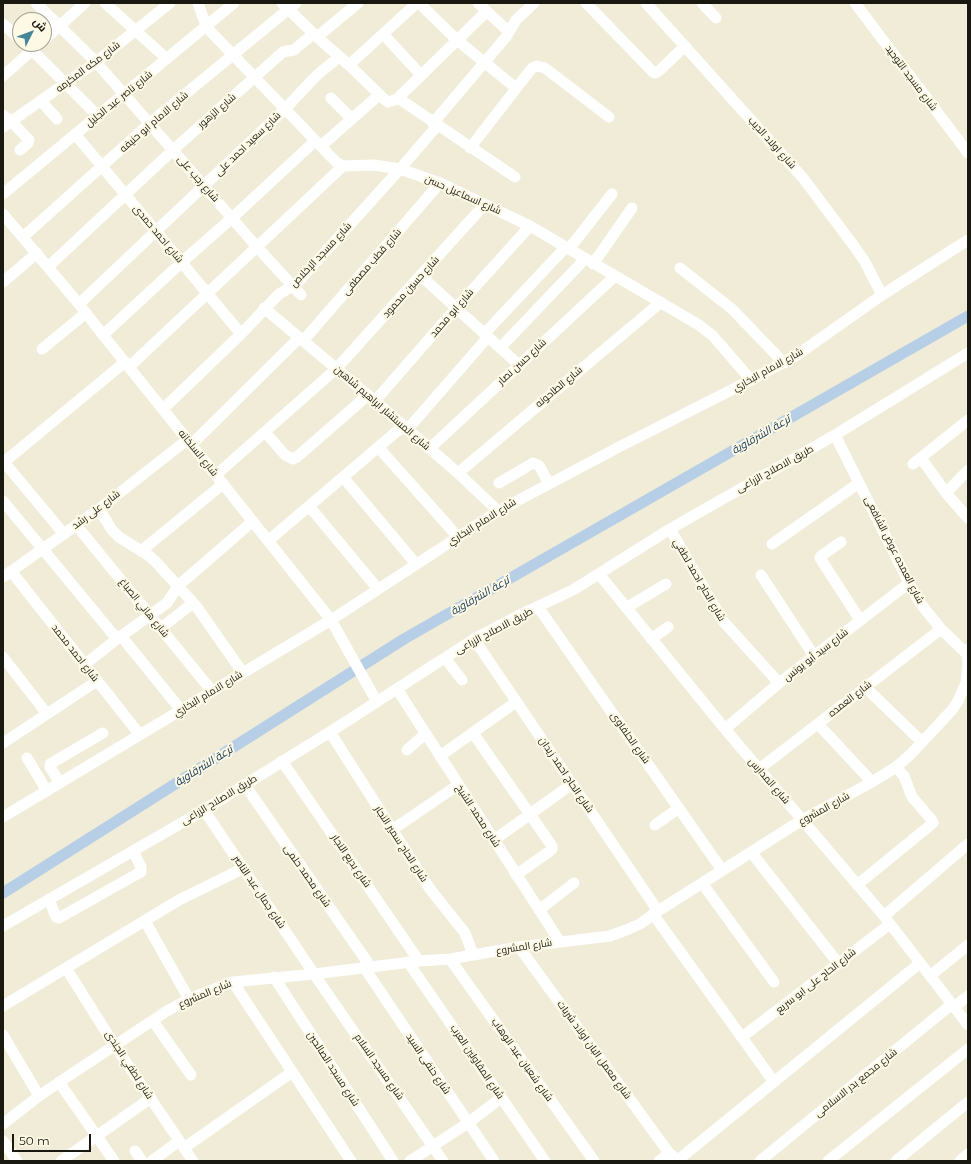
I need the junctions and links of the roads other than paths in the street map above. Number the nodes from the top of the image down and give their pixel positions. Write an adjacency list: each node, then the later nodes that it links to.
1 (36, 3): 18 (street, شارع رجب على)
2 (85, 3): 18 (street)
3 (105, 3): 20 (street)
4 (170, 3): 20 (street, شارع مكه المكرمه)
5 (198, 3): 19 (street)
6 (234, 3): 19 (street, شارع ناصر عبد الجليل)
7 (358, 3): 25 (street, شارع الزهور)
8 (418, 3): 24 (street); 26 (street)
9 (534, 3): 22 (street)
10 (586, 3): 27 (street)
11 (646, 3): 27 (street, شارع اولاد الديب)
12 (702, 3): 16 (street)
13 (854, 3): 59 (street, شارع مسجد التوحيد)
14 (289, 5): 25 (street); 30 (street, شارع الامام ابو حنيفه)
15 (482, 6): 22 (street); 26 (street)
16 (716, 18)
17 (3, 24): 21 (street)
18 (60, 26): 23 (street); 33 (street, شارع رجب على)
19 (207, 26): 30 (street); 32 (street, شارع ناصر عبد الجليل)
20 (136, 31): 32 (street); 33 (street, شارع مكه المكرمه)
21 (12, 32)
22 (509, 32): 34 (street)
23 (52, 33)
24 (383, 34): 35 (street); 37 (street)
25 (315, 35): 31 (street); 38 (street, شارع الزهور)
26 (457, 40): 34 (street); 37 (street)
27 (685, 46): 90 (street, شارع اولاد الديب)
28 (27, 52): 36 (street)
29 (38, 52): 39 (street)
30 (233, 55): 38 (street); 51 (street, شارع الامام ابو حنيفه)
31 (339, 57): 35 (street); 45 (street, شارع سعيد احمد على)
32 (167, 59): 41 (street, شارع ناصر عبد الجليل)
33 (96, 62): 39 (street, شارع مكه المكرمه); 41 (street, شارع رجب على)
34 (485, 63): 40 (street); 52 (street)
35 (349, 65): 43 (street)
36 (5, 72)
37 (421, 75): 43 (street)
38 (254, 78): 45 (street); 58 (street, شارع الزهور)
39 (66, 84): 44 (street, شارع مكه المكرمه); 47 (street)
40 (516, 88): 48 (street); 56 (street)
41 (125, 94): 47 (street, شارع ناصر عبد الجليل); 51 (street, شارع رجب على)
42 (330, 98): 50 (street)
43 (388, 98): 50 (street); 52 (street)
44 (41, 102): 49 (street); 53 (street, شارع مكه المكرمه)
45 (285, 108): 55 (street); 65 (street, شارع سعيد احمد على)
46 (3, 115): 53 (street)
47 (98, 116): 54 (street, شارع ناصر عبد الجليل)
48 (609, 117)
49 (57, 119)
50 (352, 119): 55 (street)
51 (150, 124): 58 (street, شارع رجب على); 61 (street, شارع الامام ابو حنيفه)
52 (435, 124): 56 (street); 62 (street, شارع مسجد الإخلاص)
53 (8, 125): 57 (street)
54 (75, 134): 61 (street, شارع احمد حمدى); 66 (street, شارع ناصر عبد الجليل)
55 (318, 144): 60 (street); 72 (street)
56 (470, 148): 63 (street)
57 (20, 150)
58 (173, 150): 65 (street, شارع رجب على); 67 (street, شارع الزهور)
59 (968, 153)
60 (343, 166): 62 (street, شارع اسماعيل حسن); 77 (street)
61 (102, 167): 67 (street, شارع احمد حمدى); 75 (street, شارع الامام ابو حنيفه)
62 (400, 169): 64 (street, شارع اسماعيل حسن); 87 (street, شارع مسجد الإخلاص)
63 (515, 177)
64 (440, 183): 69 (street, شارع اسماعيل حسن); 98 (street, شارع قطب مصطفى)
65 (204, 186): 72 (street, شارع رجب على); 74 (street, شارع سعيد احمد على)
66 (3, 194)
67 (125, 194): 74 (street, شارع احمد حمدى); 82 (street, شارع الزهور)
68 (612, 194): 78 (street)
69 (485, 204): 73 (street, شارع اسماعيل حسن); 84 (street, شارع حسين محمود)
70 (632, 208): 80 (street)
71 (3, 214): 75 (street, شارع السلخانه)
72 (232, 218): 77 (street, شارع رجب على); 81 (street)
73 (530, 226): 78 (street, شارع اسماعيل حسن); 94 (street, شارع ابو محمد)
74 (156, 231): 81 (street, شارع احمد حمدى); 92 (street, شارع سعيد احمد على)
75 (23, 237): 79 (street, شارع السلخانه)
76 (968, 240): 90 (street, شارع الامام البخاري)
77 (257, 247): 87 (street, شارع رجب على); 88 (street)
78 (567, 248): 80 (street, شارع اسماعيل حسن); 97 (street)
79 (37, 253): 82 (street, شارع السلخانه); 86 (street)
80 (589, 261): 85 (street, شارع اسماعيل حسن); 99 (street)
81 (182, 262): 88 (street, شارع احمد حمدى); 96 (street)
82 (49, 266): 92 (street, شارع السلخانه)
83 (680, 268): 102 (street)
84 (420, 276): 94 (street); 105 (street, شارع حسين محمود)
85 (615, 276): 91 (street, شارع اسماعيل حسن); 104 (street, شارع حسن نصار)
86 (3, 282)
87 (293, 286): 89 (street, شارع رجب على); 93 (street, شارع مسجد الإخلاص)
88 (208, 293): 95 (street, شارع احمد حمدى); 103 (street)
89 (302, 295)
90 (882, 295): 102 (street, شارع الامام البخاري)
91 (661, 302): 106 (street, شارع اسماعيل حسن); 118 (street, شارع الطاحونه)
92 (83, 308): 96 (street, شارع السلخانه); 100 (street, شارع سعيد احمد على)
93 (264, 308): 95 (street, شارع مسجد الإخلاص); 98 (street, شارع المستشار ابراهيم شاهين)
94 (456, 308): 97 (street); 107 (street, شارع ابو محمد)
95 (241, 334): 108 (street, شارع مسجد الإخلاص)
96 (103, 335): 103 (street, شارع السلخانه)
97 (486, 335): 99 (street); 110 (street)
98 (301, 340): 105 (street, شارع المستشار ابراهيم شاهين); 113 (street, شارع قطب مصطفى)
99 (500, 348): 104 (street)
100 (42, 349)
101 (968, 353): 112 (street, طريق الاصلاح الزراعى)
102 (784, 363): 106 (street, شارع الامام البخاري)
103 (127, 365): 108 (street, شارع السلخانه); 116 (street)
104 (519, 365): 115 (street, شارع حسن نصار)
105 (336, 369): 107 (street, شارع المستشار ابراهيم شاهين); 111 (street, شارع حسين محمود)
106 (751, 380): 124 (street, شارع الامام البخاري)
107 (372, 398): 110 (street, شارع المستشار ابراهيم شاهين); 111 (street, شارع ابو محمد)
108 (163, 409): 113 (street, شارع السلخانه)
109 (968, 420): 125 (street)
110 (405, 428): 114 (street); 115 (street, شارع المستشار ابراهيم شاهين)
111 (265, 432): 119 (street, شارع حسين محمود)
112 (835, 435): 122 (street, شارع العمده عوض الشافعى); 133 (street, طريق الاصلاح الزراعى)
113 (189, 442): 119 (street, شارع السلخانه); 128 (street, شارع على رشد)
114 (378, 447): 120 (street); 135 (street)
115 (429, 449): 118 (street, شارع المستشار ابراهيم شاهين)
116 (4, 460): 134 (street)
117 (968, 470): 125 (street)
118 (458, 473): 129 (street, شارع المستشار ابراهيم شاهين)
119 (216, 475): 123 (street, شارع السلخانه)
120 (343, 477): 127 (street); 141 (street)
121 (499, 483): 124 (street)
122 (859, 483): 138 (street); 145 (street, شارع العمده عوض الشافعى)
123 (223, 484): 131 (street, شارع السلخانه); 140 (street)
124 (549, 484): 129 (street, شارع الامام البخاري)
125 (946, 493): 130 (street)
126 (3, 501): 139 (street)
127 (309, 506): 136 (street); 148 (street)
128 (99, 509): 132 (street, شارع على رشد); 140 (street)
129 (498, 511): 135 (street, شارع الامام البخاري)
130 (968, 518)
131 (253, 521): 136 (street, شارع السلخانه); 147 (street)
132 (76, 525): 134 (street, شارع على رشد); 152 (street, شارع هاني الصباغ)
133 (670, 529): 143 (street, طريق الاصلاح الزراعى); 169 (street, شارع الحاج احمد لطفي)
134 (64, 534): 139 (street, شارع على رشد)
135 (458, 537): 141 (street, شارع الامام البخاري)
136 (268, 540): 153 (street, شارع السلخانه)
137 (841, 542): 154 (street)
138 (772, 544)
139 (43, 549): 142 (street, شارع على رشد); 158 (street)
140 (141, 551): 147 (street)
141 (416, 564): 148 (street, شارع الامام البخاري)
142 (5, 574): 165 (street, شارع احمد محمد)
143 (599, 574): 150 (street, طريق الاصلاح الزراعى); 151 (street, شارع المدارس)
144 (761, 575): 162 (street)
145 (909, 583): 154 (street, شارع سيد أبو يونس); 157 (street, شارع العمده عوض الشافعى)
146 (666, 584): 151 (street)
147 (178, 586): 149 (street); 152 (street)
148 (378, 588): 153 (street, شارع الامام البخاري)
149 (194, 602): 156 (street); 166 (street)
150 (538, 607): 159 (street, طريق الاصلاح الزراعى); 198 (street, شارع الحلفاوى)
151 (626, 608): 160 (street, شارع المدارس)
152 (150, 615): 156 (street, شارع هاني الصباغ); 158 (street)
153 (330, 620): 166 (street, شارع الامام البخاري); 173 (street, شارع السلخانه)
154 (860, 620): 162 (street, شارع سيد أبو يونس)
155 (668, 627): 160 (street)
156 (161, 628): 172 (street, شارع هاني الصباغ)
157 (940, 629): 161 (street, شارع العمده عوض الشافعى); 170 (street, شارع العمده)
158 (119, 637): 165 (street); 175 (street)
159 (474, 639): 164 (street, طريق الاصلاح الزراعى); 174 (street, شارع الحاج احمد زيدان)
160 (651, 639): 178 (street, شارع المدارس)
161 (968, 652): 185 (street, شارع المشروع)
162 (814, 656): 169 (street, شارع سيد أبو يونس)
163 (3, 657): 176 (street)
164 (445, 658): 167 (street); 171 (street, طريق الاصلاح الزراعى)
165 (84, 665): 168 (street, شارع احمد محمد)
166 (243, 673): 172 (street, شارع الامام البخاري)
167 (462, 680)
168 (97, 681): 176 (street); 183 (street, شارع احمد محمد)
169 (779, 683): 178 (street, شارع سيد أبو يونس)
170 (865, 687): 177 (street, شارع العمده); 185 (street)
171 (397, 689): 173 (street, طريق الاصلاح الزراعى); 182 (street, شارع محمد الشيخ)
172 (212, 691): 175 (street, شارع الامام البخاري)
173 (377, 702): 180 (street, طريق الاصلاح الزراعى)
174 (516, 702): 181 (street); 194 (street, شارع الحاج احمد زيدان)
175 (181, 710): 183 (street, شارع الامام البخاري)
176 (47, 714): 184 (street)
177 (818, 724): 191 (street, شارع العمده); 192 (street)
178 (725, 729): 191 (street, شارع المدارس)
179 (103, 732): 193 (street)
180 (330, 732): 189 (street, طريق الاصلاح الزراعى); 204 (street, شارع الحاج سمير النجار)
181 (473, 733): 187 (street); 200 (street)
182 (425, 734): 186 (street); 187 (street, شارع محمد الشيخ)
183 (140, 735): 193 (street, شارع الامام البخاري)
184 (3, 742)
185 (922, 742): 190 (street, شارع المشروع)
186 (407, 750)
187 (440, 756): 196 (street, شارع محمد الشيخ)
188 (27, 758): 197 (street)
189 (282, 761): 195 (street, طريق الاصلاح الزراعى); 226 (street, شارع بديع النجار)
190 (896, 767): 192 (street, شارع المشروع); 214 (street)
191 (759, 769): 202 (street, شارع المدارس)
192 (872, 782): 202 (street, شارع المشروع)
193 (60, 783): 197 (street, شارع الامام البخاري)
194 (572, 784): 200 (street); 217 (street, شارع الحاج احمد زيدان)
195 (245, 785): 199 (street, طريق الاصلاح الزراعى); 229 (street, شارع محمد حلمى)
196 (458, 786): 204 (street); 205 (street, شارع محمد الشيخ)
197 (47, 791): 201 (street, شارع الامام البخاري)
198 (679, 808): 203 (street); 210 (street, شارع الحلفاوى)
199 (204, 810): 207 (street, طريق الاصلاح الزراعى); 209 (street, شارع جمال عبد الناصر)
200 (530, 814): 205 (street); 211 (street)
201 (3, 817)
202 (802, 820): 208 (street, شارع المشروع); 214 (street, شارع المدارس)
203 (655, 825)
204 (392, 830): 224 (street, شارع الحاج سمير النجار)
205 (494, 840): 211 (street, شارع محمد الشيخ)
206 (968, 844): 218 (street, شارع الحاج على ابو سريع)
207 (133, 851): 215 (street, طريق الاصلاح الزراعى); 215 (street)
208 (751, 852): 210 (street, شارع المشروع); 227 (street)
209 (244, 868): 219 (street); 231 (street, شارع جمال عبد الناصر)
210 (722, 870): 213 (street, شارع المشروع)
211 (516, 875): 216 (street, شارع محمد الشيخ)
212 (574, 883): 216 (street)
213 (702, 883): 217 (street, شارع المشروع); 235 (street)
214 (857, 885): 218 (street, شارع المدارس)
215 (49, 899): 220 (street, طريق الاصلاح الزراعى)
216 (539, 910): 221 (street, شارع محمد الشيخ)
217 (655, 912): 221 (street, شارع المشروع); 243 (street, شارع الحاج احمد زيدان)
218 (887, 920): 227 (street, شارع الحاج على ابو سريع); 228 (street, شارع المدارس)
219 (145, 921): 230 (street); 237 (street)
220 (3, 926)
221 (560, 942): 223 (street, شارع المشروع)
222 (968, 945): 232 (street)
223 (519, 947): 224 (street, شارع المشروع); 262 (street, شارع معمل البان اولاد شربات)
224 (473, 955): 225 (street, شارع المشروع)
225 (450, 959): 226 (street, شارع المشروع); 275 (street, شارع شعبان عبد الوهاب)
226 (414, 962): 229 (street, شارع المشروع); 252 (street, شارع المقاولين العرب)
227 (838, 963): 243 (street, شارع الحاج على ابو سريع)
228 (920, 963): 232 (street, شارع المدارس); 249 (street)
229 (367, 967): 231 (street, شارع المشروع); 254 (street, شارع حنفى السيد)
230 (66, 968): 239 (street); 244 (street, شارع لطفي الجندى)
231 (314, 974): 233 (street, شارع المشروع); 259 (street, شارع مسجد السلام)
232 (930, 976): 238 (street, شارع المدارس)
233 (274, 977): 234 (street, شارع المشروع); 270 (street, شارع مسجد الصالحين)
234 (233, 982): 237 (street, شارع المشروع); 246 (street)
235 (774, 982)
236 (968, 996): 238 (street, شارع مجمع بدر الاسلامى)
237 (189, 999): 240 (street, شارع المشروع)
238 (953, 1005): 241 (street, شارع المدارس); 277 (street, شارع مجمع بدر الاسلامى)
239 (3, 1006)
240 (153, 1021): 244 (street, شارع المشروع); 247 (street)
241 (968, 1025)
242 (3, 1035): 250 (street)
243 (742, 1037): 249 (street, شارع الحاج احمد زيدان)
244 (115, 1046): 248 (street, شارع المشروع); 251 (street, شارع لطفي الجندى)
245 (968, 1049): 278 (street)
246 (292, 1072): 258 (street); 263 (street)
247 (191, 1075)
248 (59, 1082): 250 (street, شارع المشروع); 256 (street)
249 (774, 1082): 262 (street)
250 (39, 1096): 255 (street, شارع المشروع)
251 (150, 1098): 256 (street); 258 (street, شارع لطفي الجندى)
252 (502, 1098): 254 (street); 274 (street, شارع المقاولين العرب)
253 (968, 1102): 279 (street)
254 (468, 1123): 259 (street); 273 (street, شارع حنفى السيد)
255 (3, 1124)
256 (97, 1136): 265 (street); 266 (street)
257 (3, 1141): 264 (street)
258 (181, 1144): 268 (street); 269 (street, شارع لطفي الجندى)
259 (433, 1146): 271 (street); 272 (street, شارع مسجد السلام)
260 (135, 1151): 267 (street)
261 (968, 1154): 280 (street)
262 (675, 1158): 276 (street)
263 (346, 1159)
264 (17, 1161)
265 (61, 1161)
266 (114, 1161)
267 (142, 1161)
268 (152, 1161)
269 (193, 1161)
270 (393, 1161)
271 (410, 1161)
272 (444, 1161)
273 (494, 1161)
274 (545, 1161)
275 (594, 1161)
276 (659, 1161)
277 (760, 1161)
278 (828, 1161)
279 (896, 1161)
280 (960, 1161)

